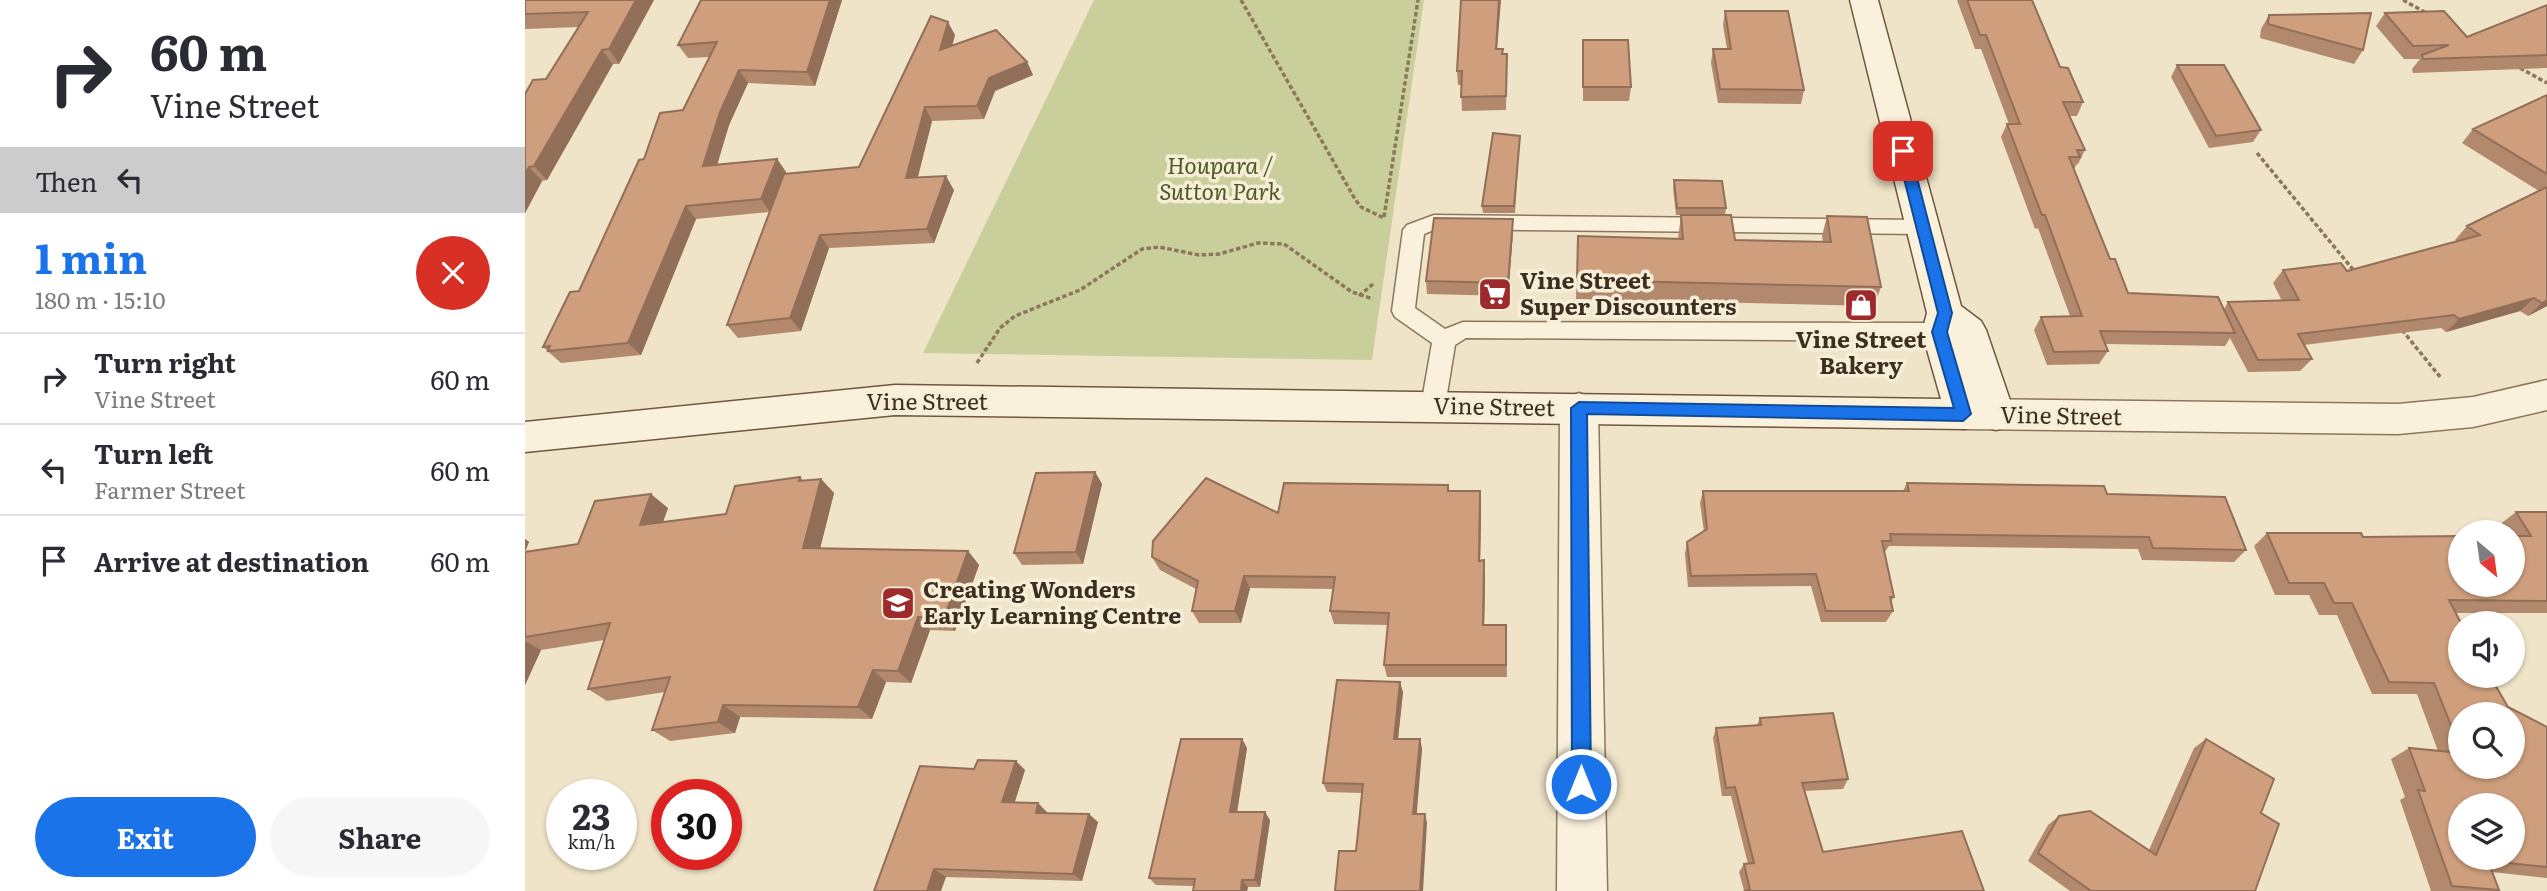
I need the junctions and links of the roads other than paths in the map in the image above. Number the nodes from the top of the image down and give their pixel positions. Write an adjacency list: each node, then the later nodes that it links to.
1 (1864, 0): 2 (street)
2 (1923, 227): 3 (street); 4 (lane)
3 (1942, 323): 4 (lane); 8 (street)
4 (1444, 340): 6 (lane)
5 (2547, 395): 8 (street, Vine Street)
6 (1433, 406): 7 (street, Vine Street); 9 (street, Vine Street)
7 (1579, 408): 8 (street, Vine Street); 10 (street)
8 (1980, 415)
9 (525, 437)
10 (1582, 891)

